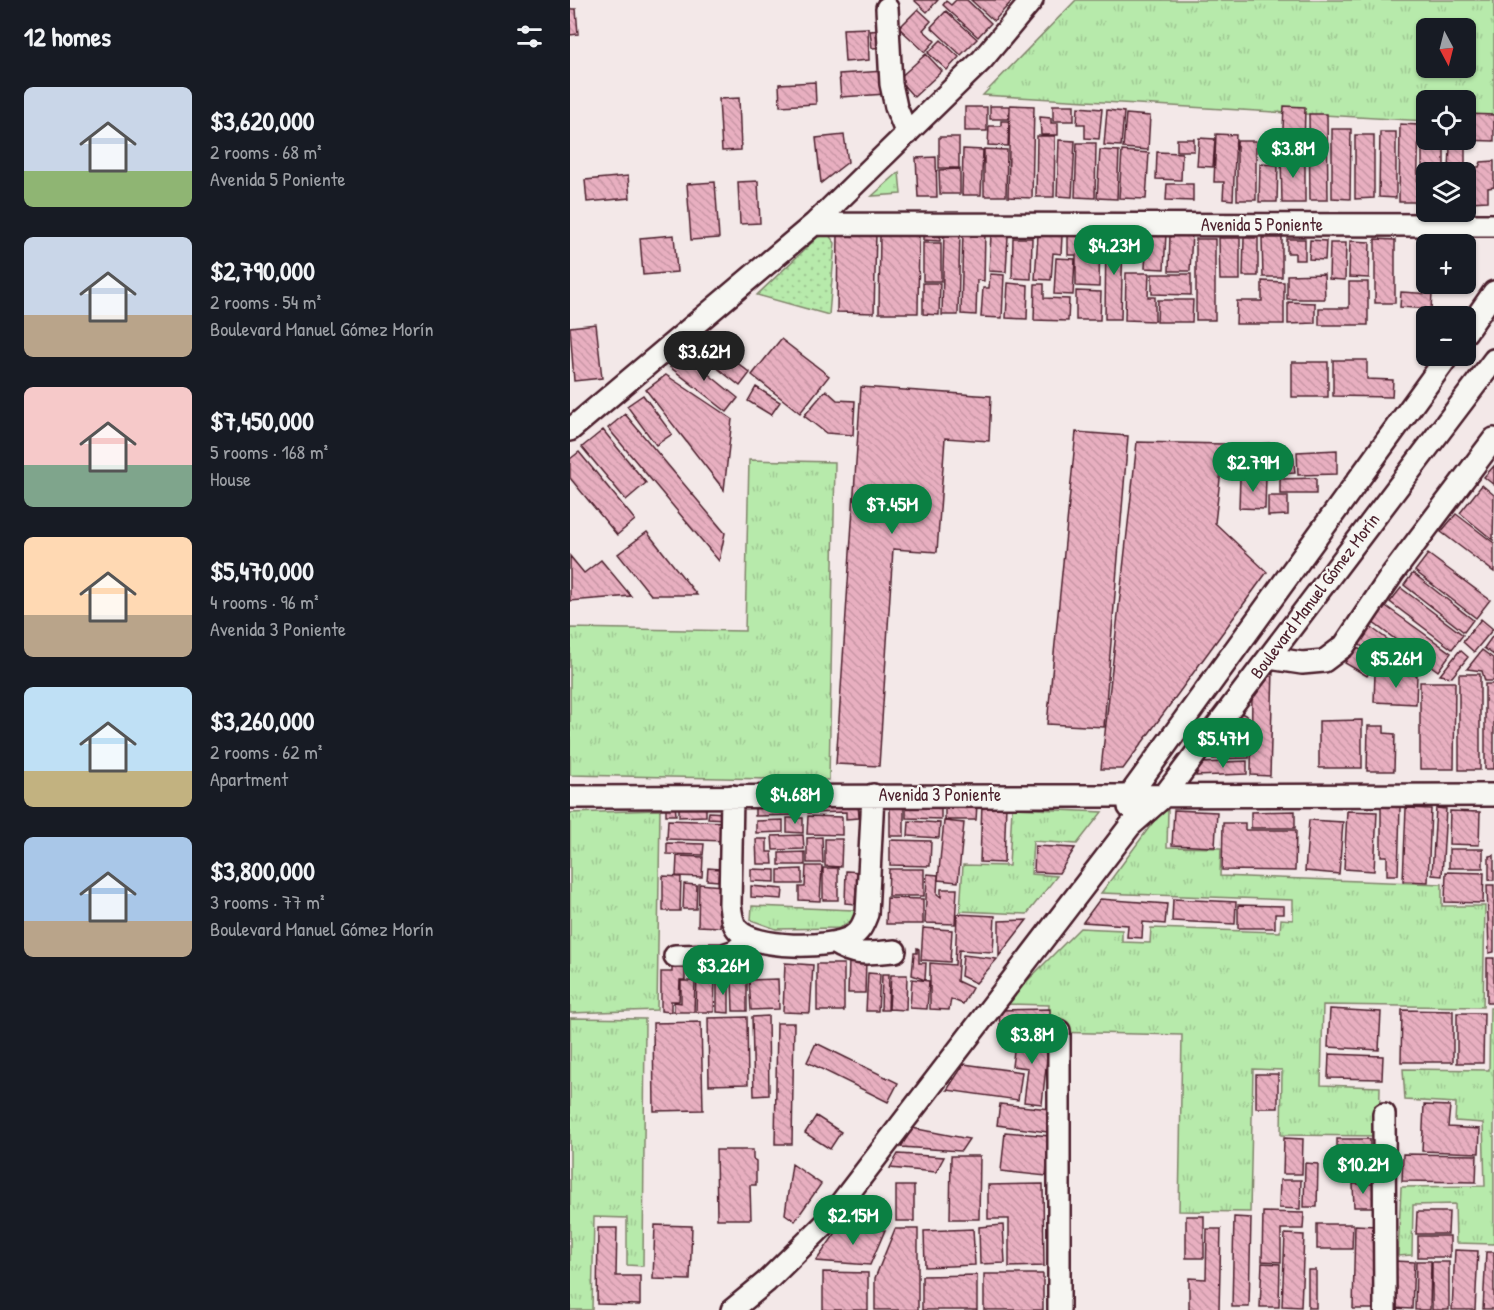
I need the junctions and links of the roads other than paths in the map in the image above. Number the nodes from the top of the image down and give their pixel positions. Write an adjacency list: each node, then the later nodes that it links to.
1 (1032, 0): 3 (street)
2 (887, 8): 3 (street)
3 (907, 134): 4 (street)
4 (814, 224): 5 (street, Avenida 5 Poniente); 10 (street)
5 (1494, 225)
6 (1494, 292): 7 (street)
7 (1476, 318)
8 (1494, 360): 12 (street, Boulevard Manuel Gómez Morín)
9 (1441, 366): 16 (street, Boulevard Manuel Gómez Morín)
10 (570, 430)
11 (1494, 439): 12 (street)
12 (1269, 658): 18 (street, Boulevard Manuel Gómez Morín)
13 (873, 795): 15 (street, Avenida 3 Poniente); 16 (street, Avenida 3 Poniente); 21 (street)
14 (1494, 795): 18 (street)
15 (732, 796): 17 (street, Avenida 3 Poniente); 20 (street)
16 (1129, 796): 18 (street, Avenida 3 Poniente); 19 (street)
17 (570, 797)
18 (1163, 797): 19 (street, Boulevard Manuel Gómez Morín)
19 (1130, 826): 26 (street, Boulevard Manuel Gómez Morín)
20 (749, 939): 21 (street); 23 (street)
21 (834, 943): 22 (street)
22 (895, 951)
23 (675, 956)
24 (1059, 1031): 27 (street)
25 (1384, 1114): 28 (street)
26 (732, 1310)
27 (1059, 1310)
28 (1385, 1310)

